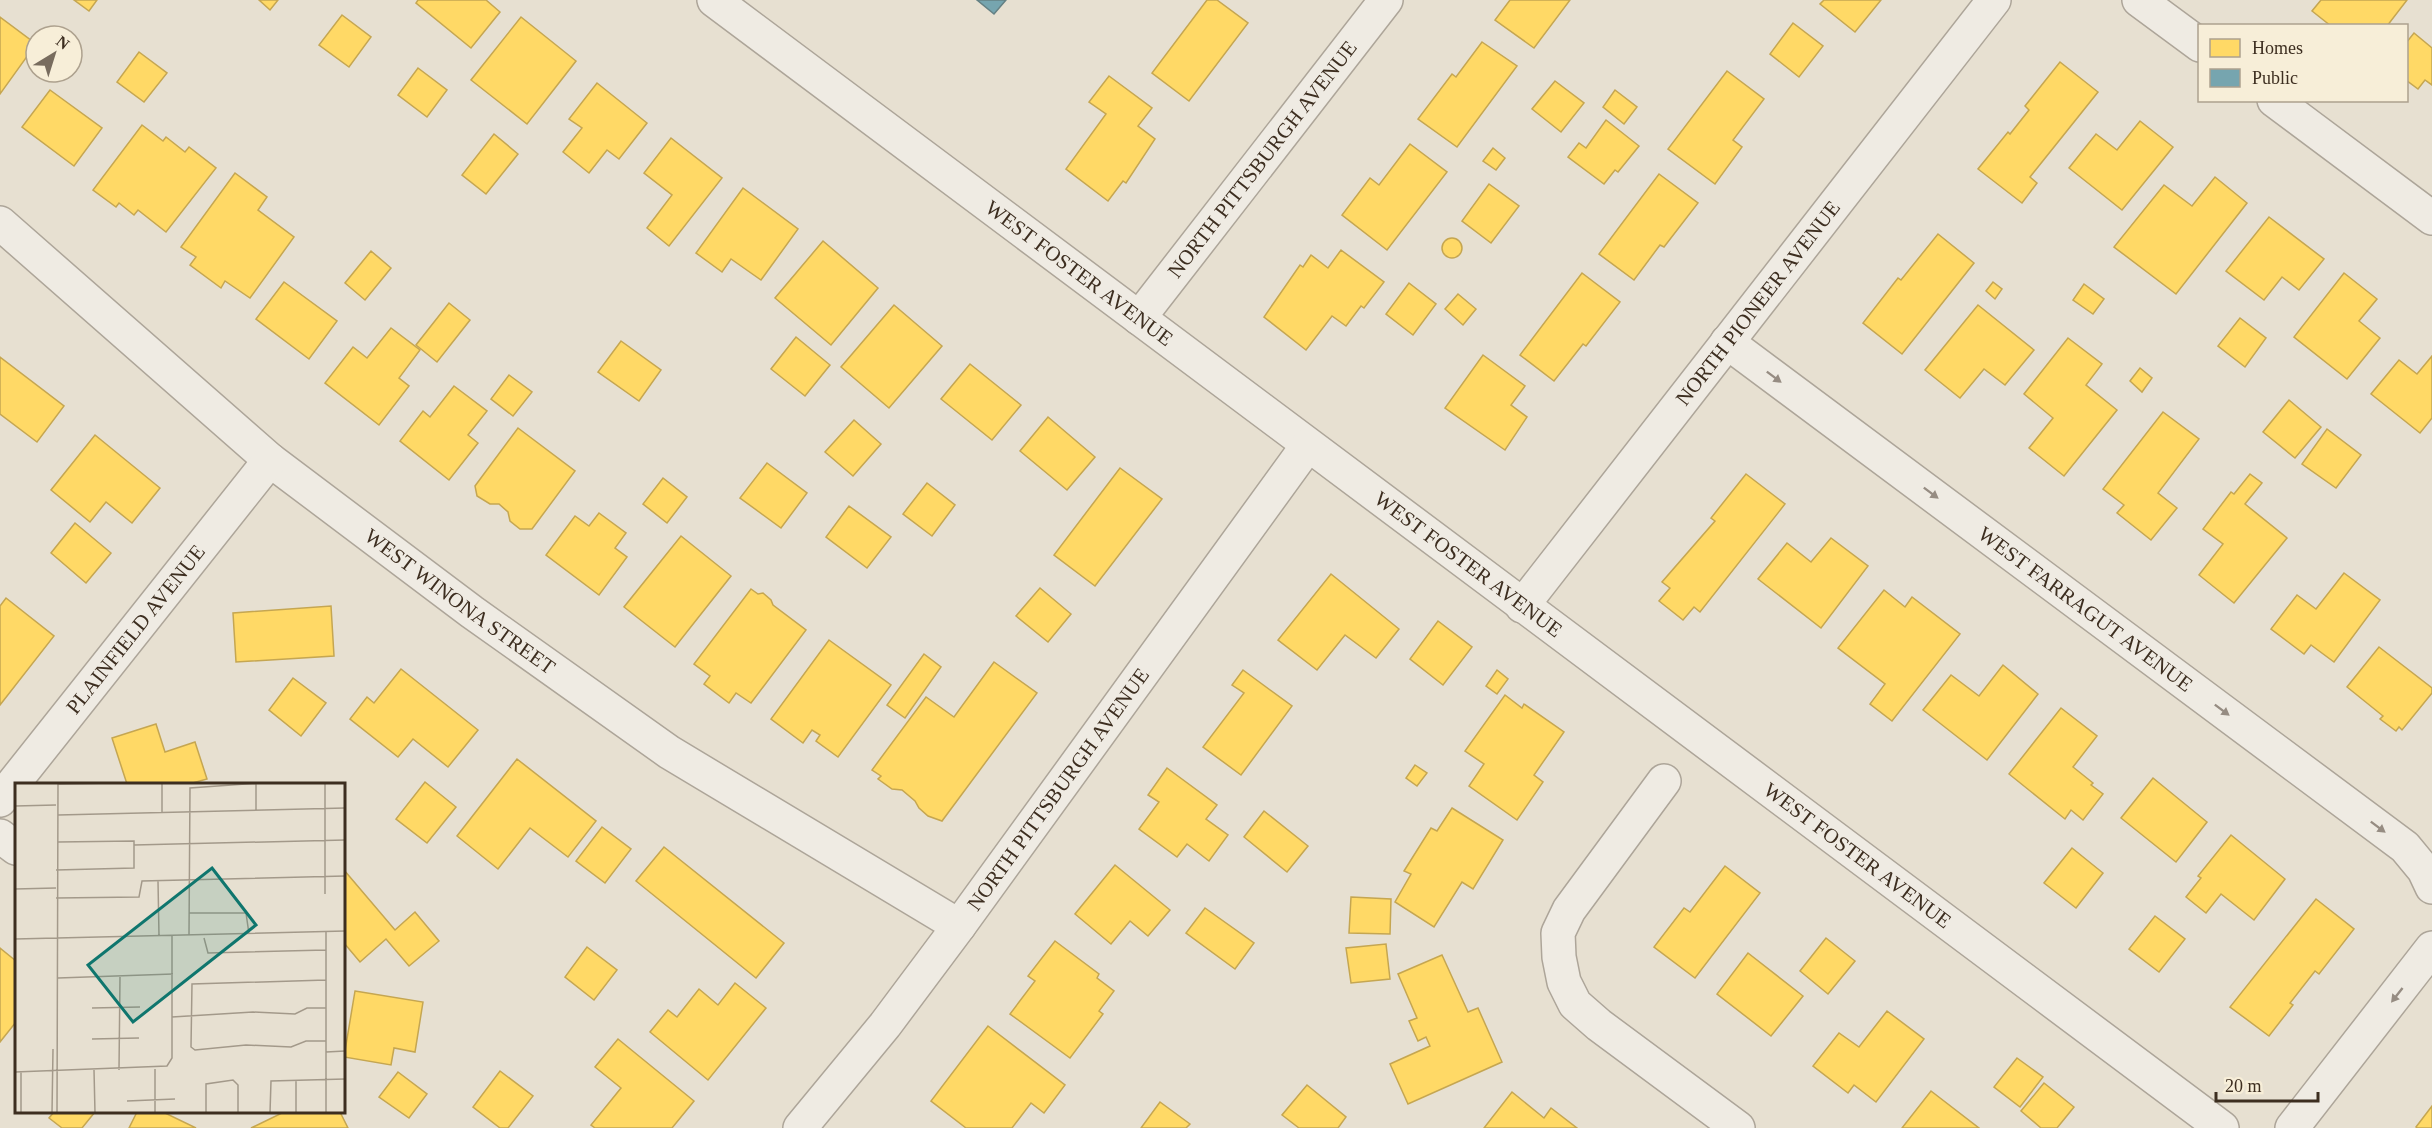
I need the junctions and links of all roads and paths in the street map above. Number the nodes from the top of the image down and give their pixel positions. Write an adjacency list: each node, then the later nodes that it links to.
1 (714, 0): 9 (street, WEST FOSTER AVENUE)
2 (1386, 0): 9 (street, NORTH PITTSBURGH AVENUE)
3 (1994, 0): 10 (street, NORTH PIONEER AVENUE)
4 (2139, 0): 5 (street)
5 (2198, 44)
6 (2277, 102): 7 (street)
7 (2432, 218)
8 (0, 223): 12 (street, WEST WINONA STREET)
9 (1139, 318): 11 (street, WEST FOSTER AVENUE)
10 (1727, 342): 13 (street, NORTH PIONEER AVENUE); 18 (street, WEST FARRAGUT AVENUE, one-way to 18)
11 (1308, 445): 13 (street, WEST FOSTER AVENUE); 19 (street, NORTH PITTSBURGH AVENUE)
12 (270, 459): 15 (street, PLAINFIELD AVENUE); 19 (street, WEST WINONA STREET)
13 (1522, 606): 23 (street, WEST FOSTER AVENUE)
14 (1664, 781): 22 (street)
15 (0, 800)
16 (0, 836): 17 (street)
17 (15, 847)
18 (2432, 887)
19 (959, 926): 21 (street, NORTH PITTSBURGH AVENUE)
20 (2432, 948): 24 (street, one-way to 24)
21 (800, 1128)
22 (1738, 1128)
23 (2222, 1128)
24 (2292, 1128)

